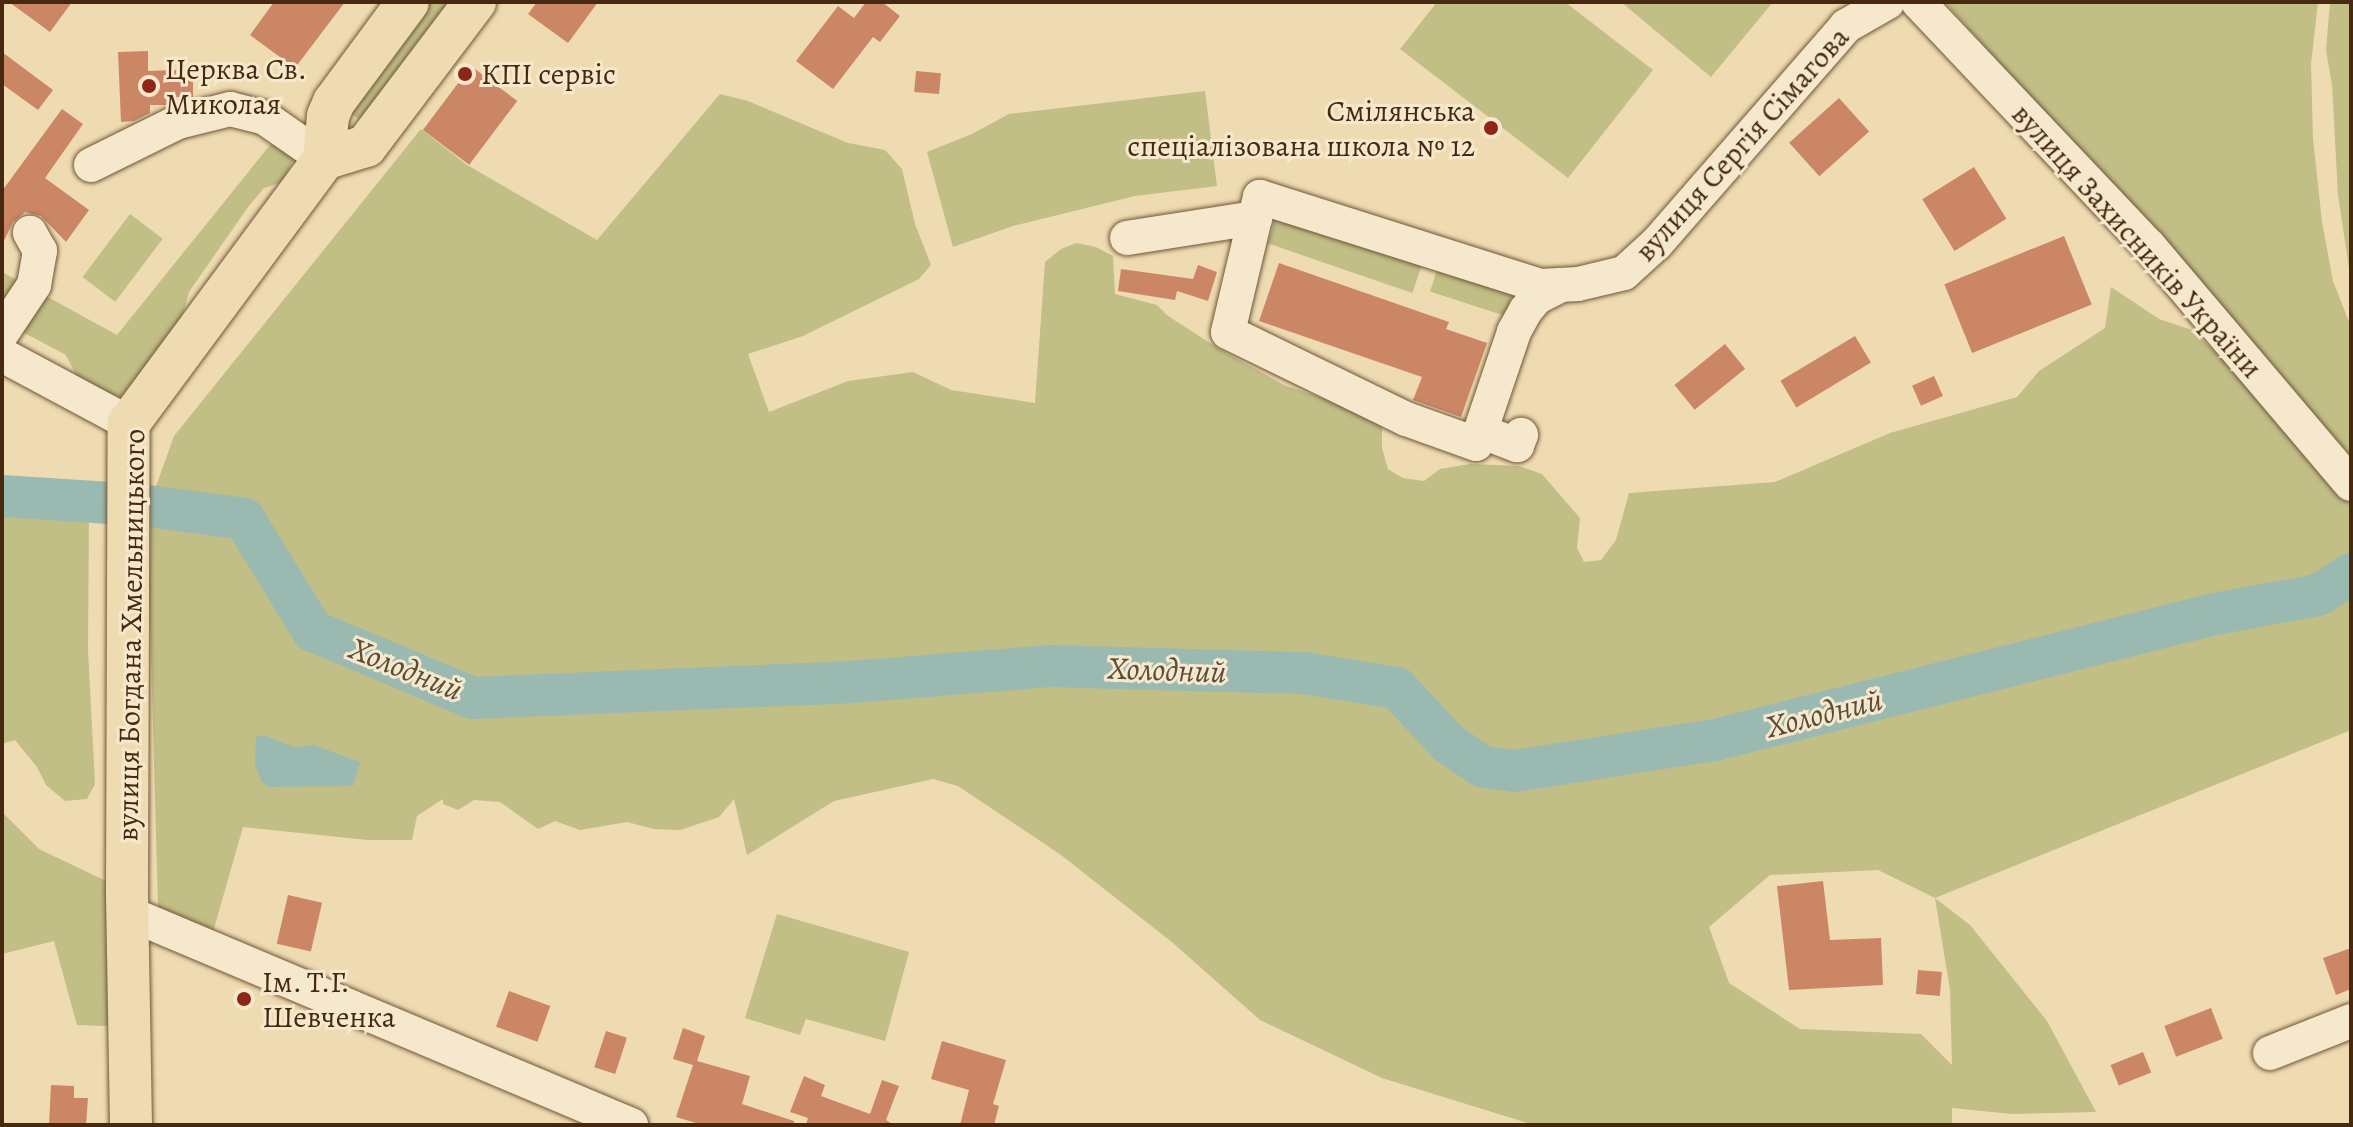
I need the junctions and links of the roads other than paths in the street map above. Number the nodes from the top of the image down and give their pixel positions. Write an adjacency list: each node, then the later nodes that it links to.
1 (408, 2): 5 (main road)
2 (475, 2): 5 (main road)
3 (1888, 2): 10 (street, вулиця Сергія Сімагова)
4 (1918, 2): 14 (street, вулиця Захисників України)
5 (324, 159): 6 (street); 13 (main road, вулиця Богдана Хмельницького)
6 (91, 165)
7 (1264, 209): 9 (street); 10 (street, вулиця Сергія Сімагова); 10 (street)
8 (30, 233): 11 (street)
9 (1127, 238)
10 (1561, 285)
11 (2, 333)
12 (2, 355): 13 (street)
13 (129, 423): 15 (main road, вулиця Богдана Хмельницького)
14 (2351, 484)
15 (128, 913): 18 (main road, вулиця Богдана Хмельницького); 19 (street)
16 (2351, 1021): 17 (street)
17 (2270, 1053)
18 (131, 1125)
19 (631, 1125)

